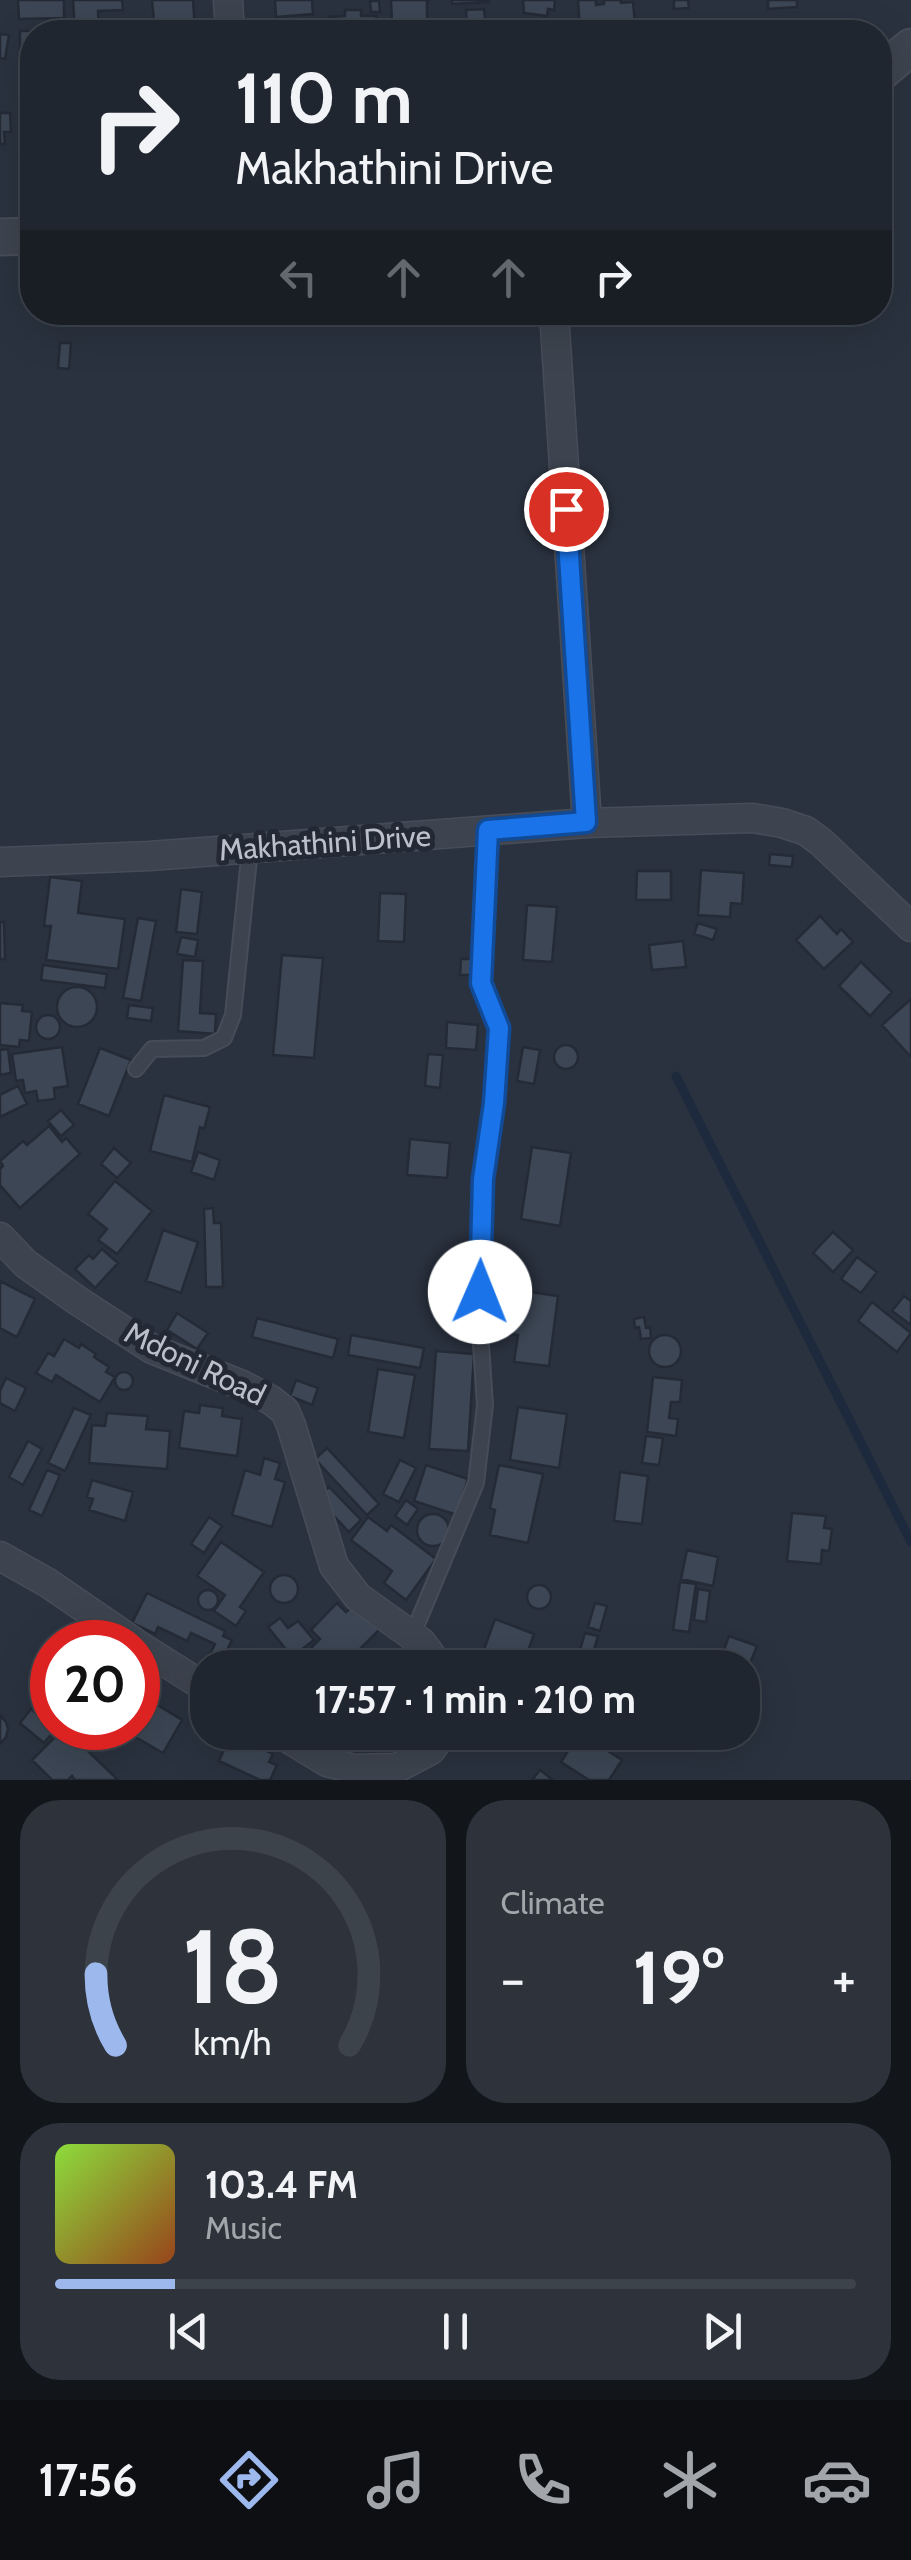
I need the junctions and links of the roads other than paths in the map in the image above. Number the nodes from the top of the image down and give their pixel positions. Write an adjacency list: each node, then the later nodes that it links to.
1 (555, 325): 2 (street)
2 (586, 822): 3 (street, Makhathini Drive); 6 (street, Makhathini Drive)
3 (488, 830): 4 (street, Makhathini Drive); 11 (lane)
4 (250, 849): 5 (street, Makhathini Drive); 7 (lane)
5 (0, 862)
6 (911, 927)
7 (136, 1069)
8 (0, 1238): 11 (street, Mdoni Road)
9 (0, 1556): 10 (street)
10 (101, 1620)
11 (412, 1636): 12 (street, Mdoni Road)
12 (427, 1650)
13 (160, 1659): 14 (street)
14 (190, 1678)
15 (307, 1750): 16 (street)
16 (431, 1750)

